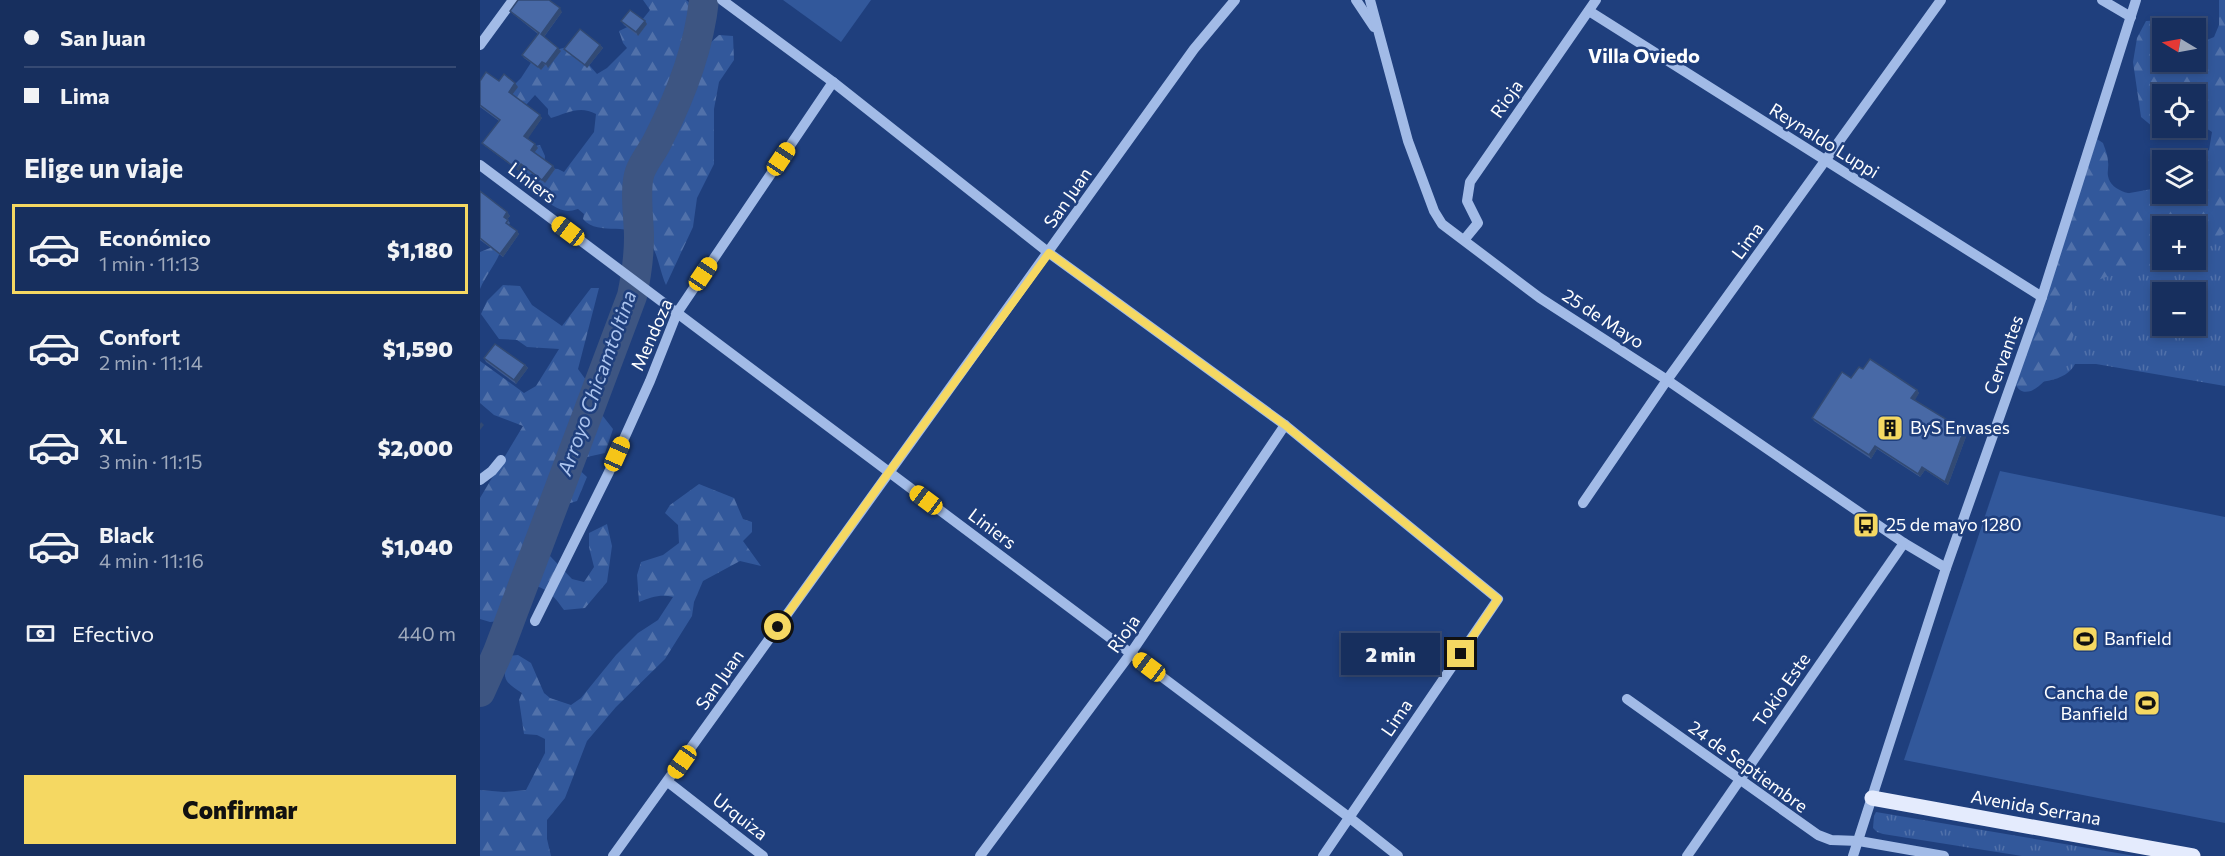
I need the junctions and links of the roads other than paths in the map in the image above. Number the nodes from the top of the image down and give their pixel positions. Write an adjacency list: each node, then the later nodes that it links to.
1 (513, 0): 13 (street)
2 (722, 0): 14 (street)
3 (1235, 0): 18 (street, San Juan)
4 (1356, 0): 12 (street)
5 (1370, 0): 12 (street, 25 de Mayo)
6 (1596, 0): 10 (street, Rioja)
7 (1941, 0): 15 (street, Lima)
8 (2102, 0): 11 (street)
9 (2136, 0): 11 (street, Cervantes)
10 (1589, 11): 15 (street, Reynaldo Luppi); 17 (street, Rioja)
11 (2130, 17): 19 (street, Cervantes)
12 (1380, 36): 17 (street, 25 de Mayo)
13 (480, 45)
14 (833, 82): 18 (street); 20 (street, Mendoza)
15 (1826, 162): 19 (street, Reynaldo Luppi); 21 (street, Lima)
16 (480, 165): 20 (street, Liniers)
17 (1464, 240): 21 (street, 25 de Mayo)
18 (1049, 253): 22 (street); 24 (street, San Juan)
19 (2042, 297): 28 (street, Cervantes)
20 (677, 313): 24 (street, Liniers); 29 (street, Mendoza)
21 (1667, 380): 26 (street, Lima); 27 (street, 25 de Mayo)
22 (1285, 425): 30 (street, Rioja); 35 (street, Lima)
23 (501, 460): 25 (street)
24 (889, 472): 30 (street, Liniers); 33 (street, San Juan)
25 (480, 480)
26 (1583, 503)
27 (1904, 543): 28 (street, 25 de Mayo); 32 (street, Tokio Este)
28 (1946, 568): 34 (street, Cervantes)
29 (535, 621)
30 (1131, 653): 35 (street, Liniers); 39 (street, Rioja)
31 (1627, 699): 32 (street, 24 de Septiembre)
32 (1739, 780): 36 (street, 24 de Septiembre); 42 (street, Tokio Este)
33 (668, 782): 37 (street, San Juan); 38 (street, Urquiza)
34 (1872, 798): 36 (street, Cervantes); 45 (main road, Avenida Serrana)
35 (1350, 818): 40 (street, Lima); 41 (street, Liniers)
36 (1859, 841): 43 (street, Cervantes); 44 (street, 24 de Septiembre)
37 (613, 856)
38 (764, 856)
39 (980, 856)
40 (1323, 856)
41 (1398, 856)
42 (1687, 856)
43 (1853, 856)
44 (1944, 856)
45 (2193, 856)

